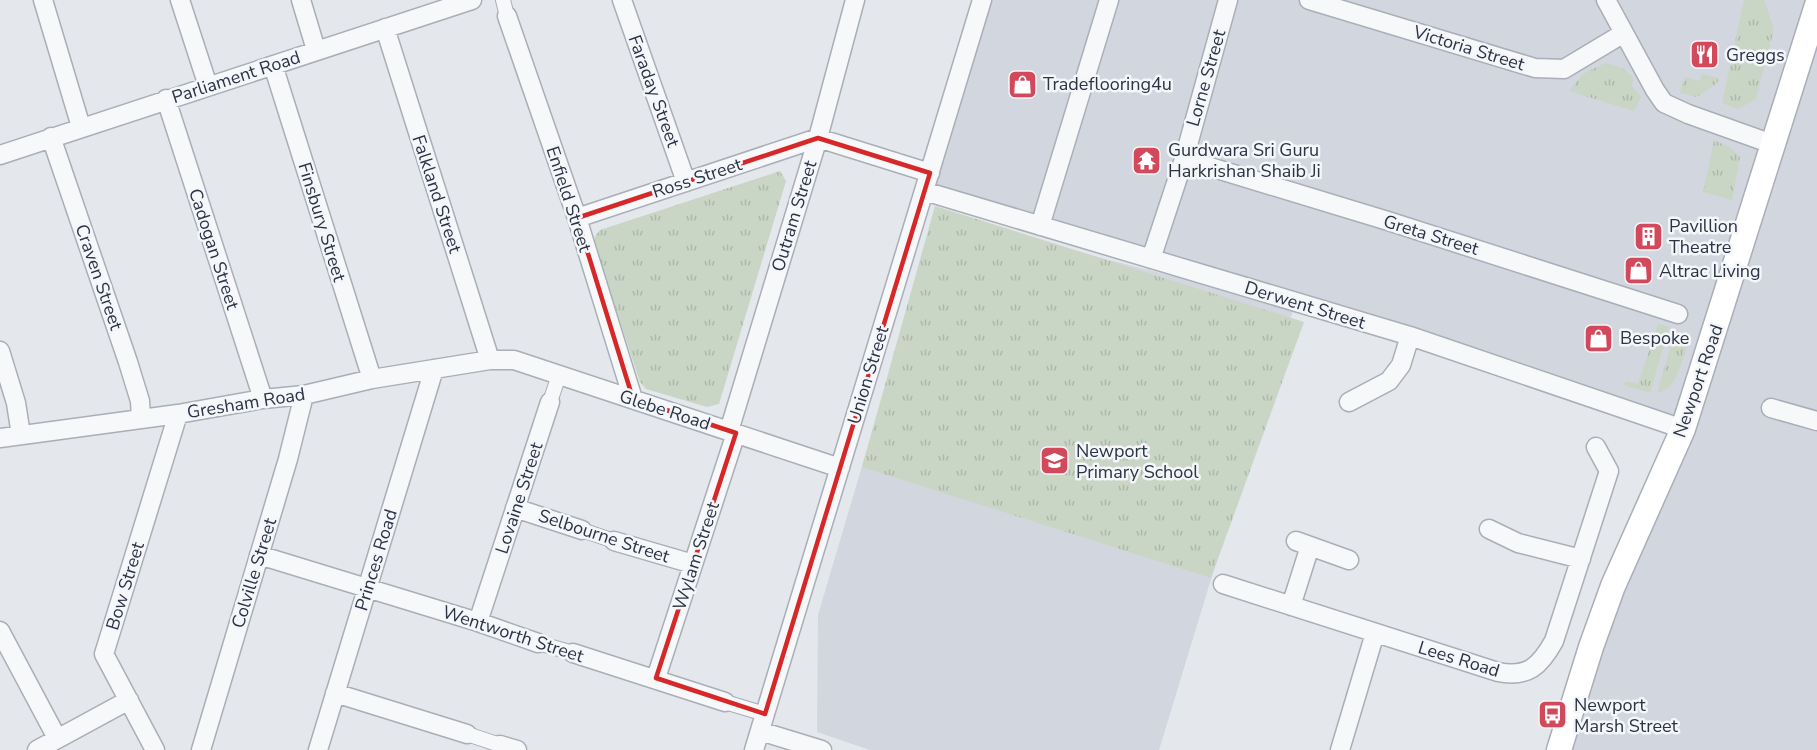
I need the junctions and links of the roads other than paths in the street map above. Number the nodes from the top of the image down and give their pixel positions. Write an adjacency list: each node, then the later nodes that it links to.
1 (43, 0): 21 (street)
2 (180, 0): 19 (street)
3 (301, 0): 17 (street)
4 (472, 0): 12 (street, Parliament Road)
5 (621, 0): 28 (street, Faraday Street)
6 (855, 0): 23 (street, Outram Street)
7 (982, 0): 27 (street, Union Street)
8 (1109, 0): 31 (street)
9 (1228, 0): 26 (street, Lorne Street)
10 (1309, 0): 16 (street, Victoria Street)
11 (1606, 0): 16 (street)
12 (439, 5): 15 (street, Parliament Road)
13 (1817, 5): 24 (main road, Newport Road)
14 (505, 8): 30 (street, Enfield Street)
15 (385, 28): 17 (street, Parliament Road); 36 (street, Falkland Street)
16 (1624, 33): 24 (street)
17 (316, 51): 18 (street, Parliament Road)
18 (273, 65): 19 (street, Parliament Road); 39 (street, Finsbury Street)
19 (208, 86): 20 (street, Parliament Road)
20 (166, 99): 21 (street, Parliament Road); 41 (street, Cadogan Street)
21 (81, 128): 22 (street, Parliament Road)
22 (51, 137): 25 (street, Parliament Road); 47 (street, Craven Street)
23 (818, 138): 27 (street); 28 (street, Ross Street); 50 (street, Outram Street)
24 (1772, 144): 49 (main road, Newport Road)
25 (0, 155)
26 (1184, 159): 32 (street, Lorne Street); 33 (street, Greta Street)
27 (930, 173): 29 (street, Union Street)
28 (686, 182): 30 (street, Ross Street)
29 (924, 191): 31 (street, Derwent Street); 54 (street, Union Street)
30 (577, 218): 42 (street, Enfield Street)
31 (1040, 226): 32 (street, Derwent Street)
32 (1151, 259): 34 (street, Derwent Street)
33 (1678, 314)
34 (1410, 336): 44 (street); 49 (street, Derwent Street)
35 (0, 351): 51 (street)
36 (490, 360): 37 (street, Gresham Road); 38 (street, Glebe Road)
37 (434, 369): 39 (street, Gresham Road); 64 (street, Princes Road)
38 (559, 375): 42 (street, Glebe Road); 43 (street, Lovaine Street)
39 (372, 379): 40 (street, Gresham Road)
40 (304, 395): 41 (street, Gresham Road); 59 (street, Colville Street)
41 (263, 399): 46 (street, Gresham Road)
42 (633, 399): 50 (street, Glebe Road)
43 (550, 402): 55 (street, Lovaine Street)
44 (1349, 402)
45 (1771, 408): 48 (street)
46 (177, 414): 47 (street, Gresham Road); 73 (street, Bow Street)
47 (141, 419): 51 (street, Gresham Road)
48 (1817, 421)
49 (1683, 429): 86 (main road, Newport Road)
50 (733, 432): 54 (street, Glebe Road); 62 (street, Wylam Street)
51 (21, 435): 52 (street, Gresham Road)
52 (0, 438)
53 (1596, 447): 60 (street, Lees Road)
54 (840, 468): 75 (street, Union Street)
55 (515, 508): 56 (street, Selbourne Street); 66 (street, Lovaine Street)
56 (582, 530): 58 (street, Selbourne Street)
57 (1489, 530): 60 (street)
58 (614, 541): 62 (street, Selbourne Street)
59 (259, 555): 64 (street, Wentworth Street); 81 (street, Colville Street)
60 (1581, 559): 68 (street, Lees Road)
61 (1349, 560): 65 (street)
62 (693, 564): 71 (street, Wylam Street)
63 (1223, 584): 65 (street, Lees Road)
64 (368, 589): 66 (street, Wentworth Street); 72 (street, Princes Road)
65 (1291, 606): 68 (street, Lees Road)
66 (478, 622): 69 (street, Wentworth Street)
67 (0, 631): 77 (street)
68 (1375, 633): 85 (street)
69 (538, 643): 70 (street, Wentworth Street)
70 (573, 653): 71 (street, Wentworth Street)
71 (656, 678): 74 (street, Wentworth Street)
72 (335, 693): 76 (street); 82 (street, Princes Road)
73 (129, 700): 77 (street); 80 (street, Bow Street)
74 (725, 702): 75 (street, Wentworth Street)
75 (763, 722): 83 (street, Union Street); 84 (street)
76 (466, 734): 78 (street)
77 (57, 738): 79 (street)
78 (509, 747)
79 (37, 750)
80 (155, 750)
81 (201, 750)
82 (318, 750)
83 (754, 750)
84 (822, 750)
85 (1340, 750)
86 (1559, 750)

